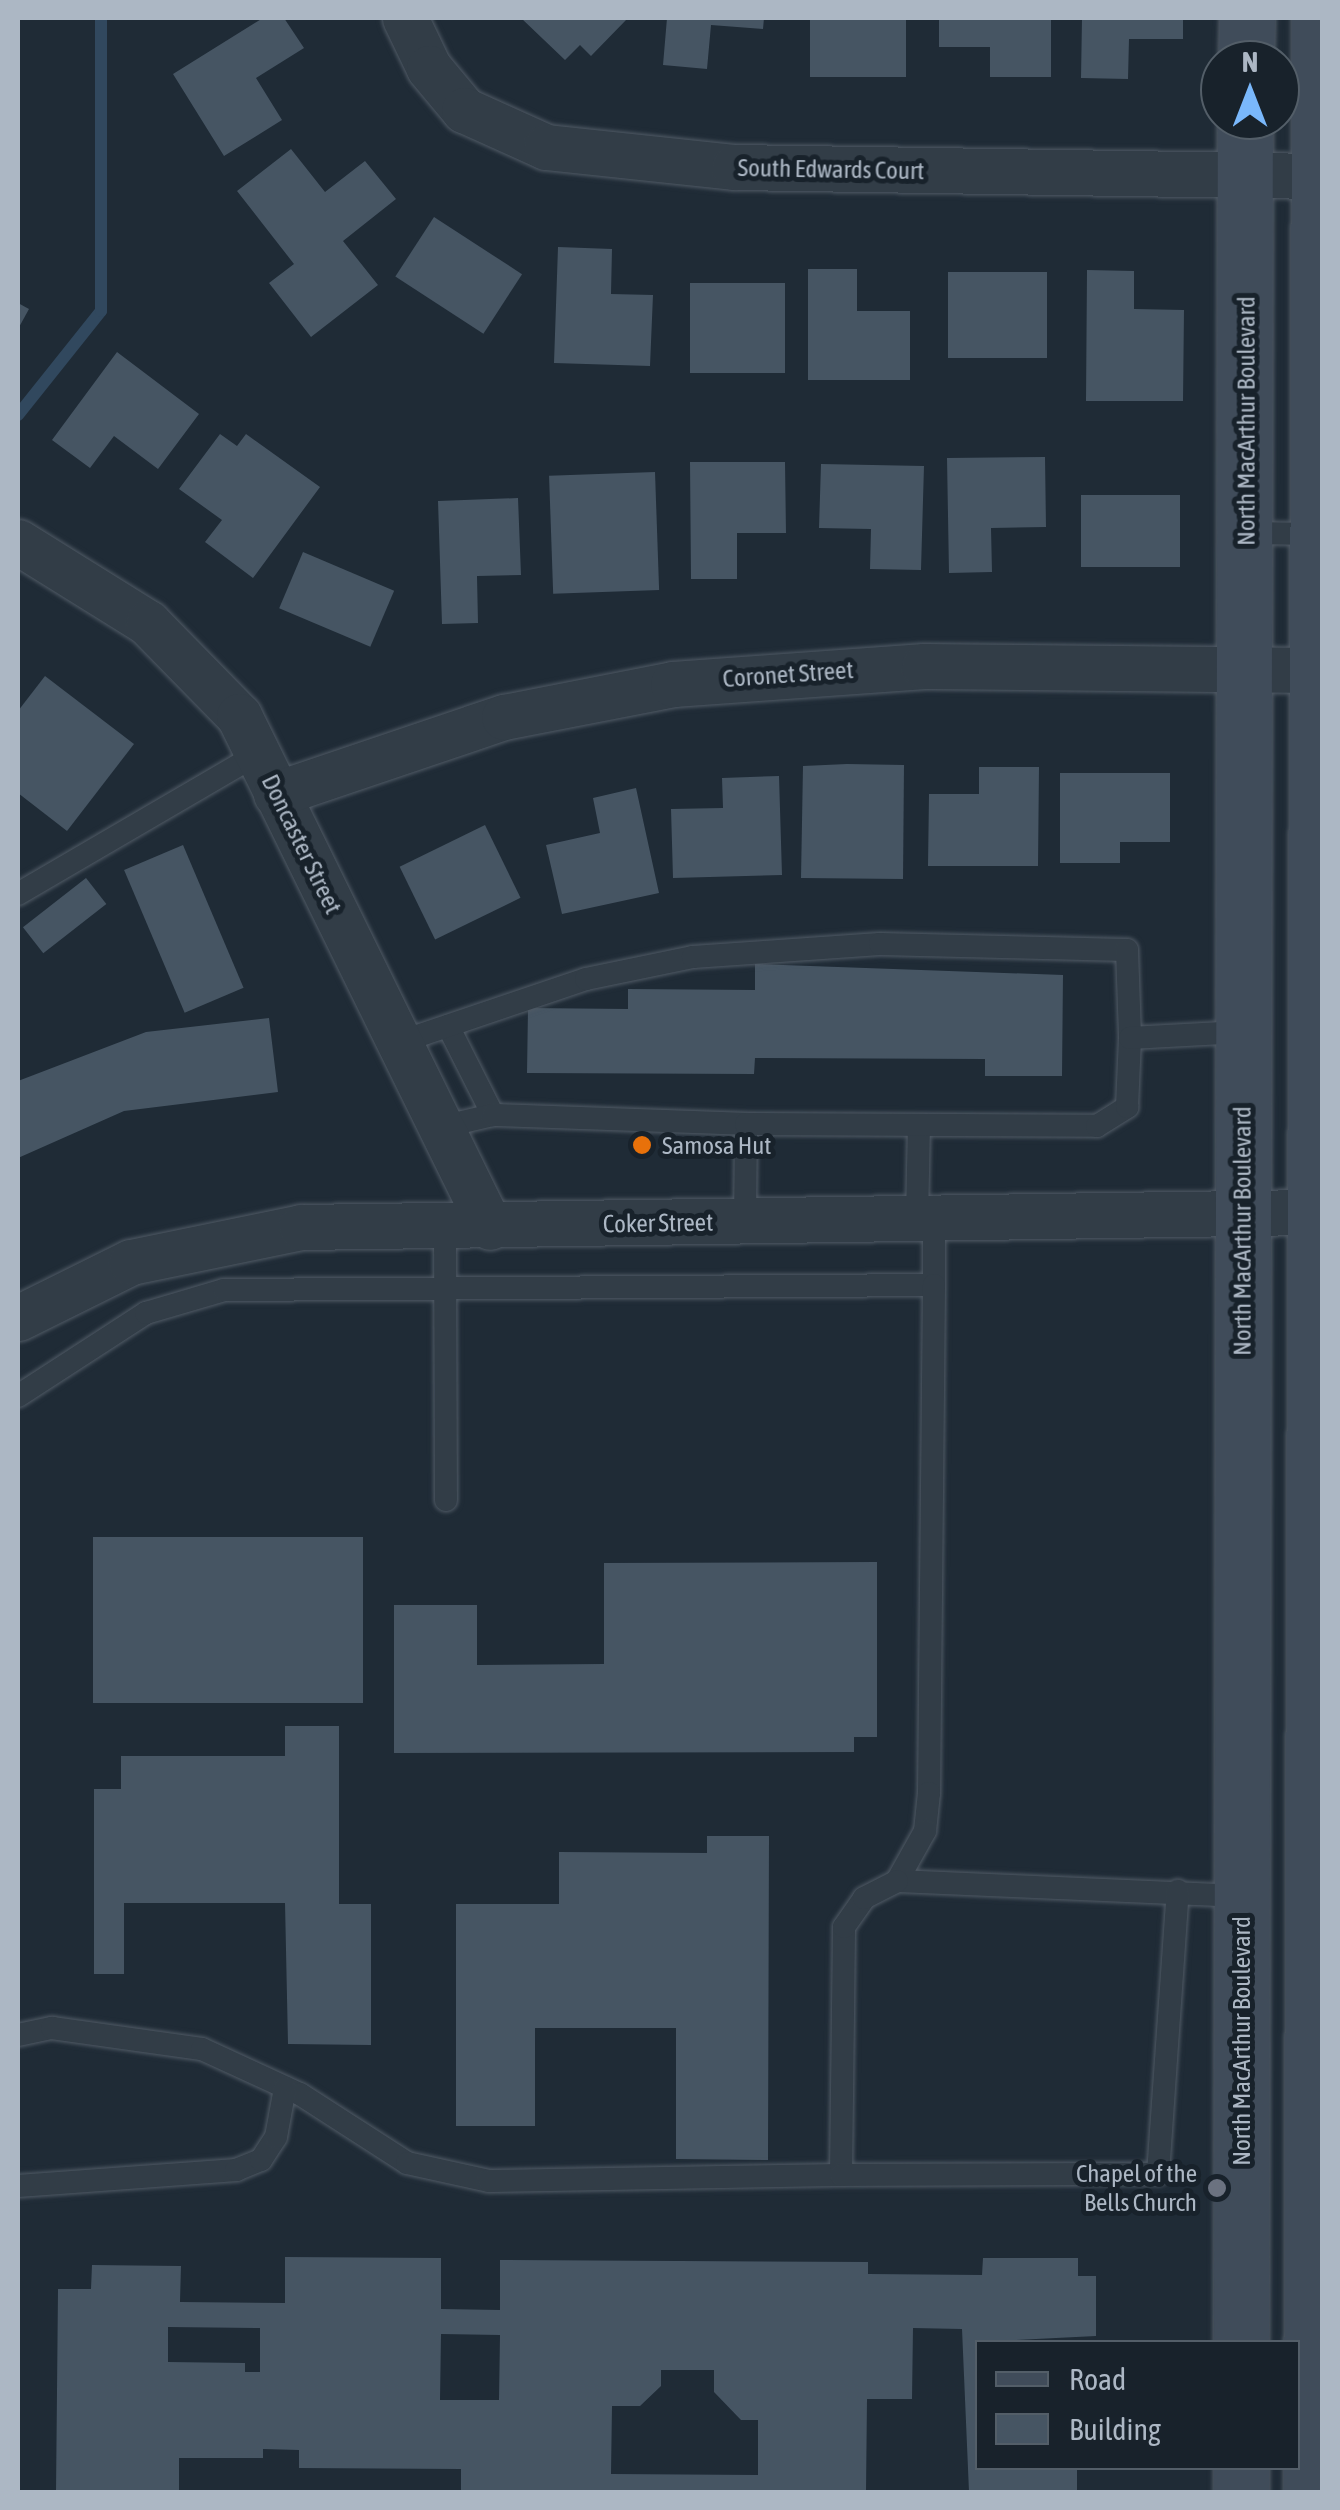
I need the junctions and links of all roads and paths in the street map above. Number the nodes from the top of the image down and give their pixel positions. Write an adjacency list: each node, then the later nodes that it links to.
1 (406, 18): 5 (street, South Edwards Court)
2 (1319, 18): 3 (main road)
3 (1307, 92): 6 (main road)
4 (1245, 140): 5 (main road, North MacArthur Boulevard)
5 (1246, 175): 6 (street, South Edwards Court); 7 (main road, North MacArthur Boulevard)
6 (1318, 176): 8 (main road)
7 (1246, 533): 8 (lane); 10 (main road, North MacArthur Boulevard)
8 (1320, 534): 11 (main road)
9 (18, 542): 12 (street, Doncaster Street)
10 (1244, 669): 11 (street, Coronet Street); 12 (street, Coronet Street); 15 (main road, North MacArthur Boulevard)
11 (1316, 670): 22 (main road)
12 (267, 774): 13 (lane); 17 (street, Doncaster Street)
13 (18, 894)
14 (448, 1026): 16 (lane); 17 (lane); 18 (lane)
15 (1241, 1032): 16 (lane); 23 (main road, North MacArthur Boulevard)
16 (1130, 1038): 20 (lane)
17 (400, 1042): 21 (street, Doncaster Street)
18 (493, 1115): 19 (lane); 21 (lane)
19 (746, 1124): 20 (lane); 25 (lane)
20 (918, 1126): 24 (lane)
21 (441, 1127): 27 (street, Doncaster Street)
22 (1319, 1210): 23 (street, Coker Street); 33 (main road)
23 (1242, 1214): 24 (street, Coker Street); 34 (main road, North MacArthur Boulevard)
24 (925, 1218): 25 (street, Coker Street); 28 (lane)
25 (745, 1222): 27 (street, Coker Street)
26 (445, 1226): 27 (street, Coker Street); 29 (lane); 30 (street, Coker Street)
27 (490, 1226)
28 (934, 1284): 29 (lane); 35 (lane)
29 (445, 1288): 31 (lane); 32 (lane)
30 (19, 1315)
31 (18, 1396)
32 (446, 1500)
33 (1314, 1554): 34 (main road); 38 (main road)
34 (1242, 1555): 37 (main road, North MacArthur Boulevard)
35 (896, 1881): 36 (lane); 41 (lane)
36 (1178, 1891): 37 (lane); 41 (lane)
37 (1242, 1896): 38 (main road); 43 (main road, North MacArthur Boulevard)
38 (1318, 1898): 44 (main road)
39 (18, 2035): 40 (lane)
40 (285, 2088): 41 (lane); 42 (lane)
41 (841, 2175)
42 (18, 2186)
43 (1241, 2340)
44 (1306, 2472)

